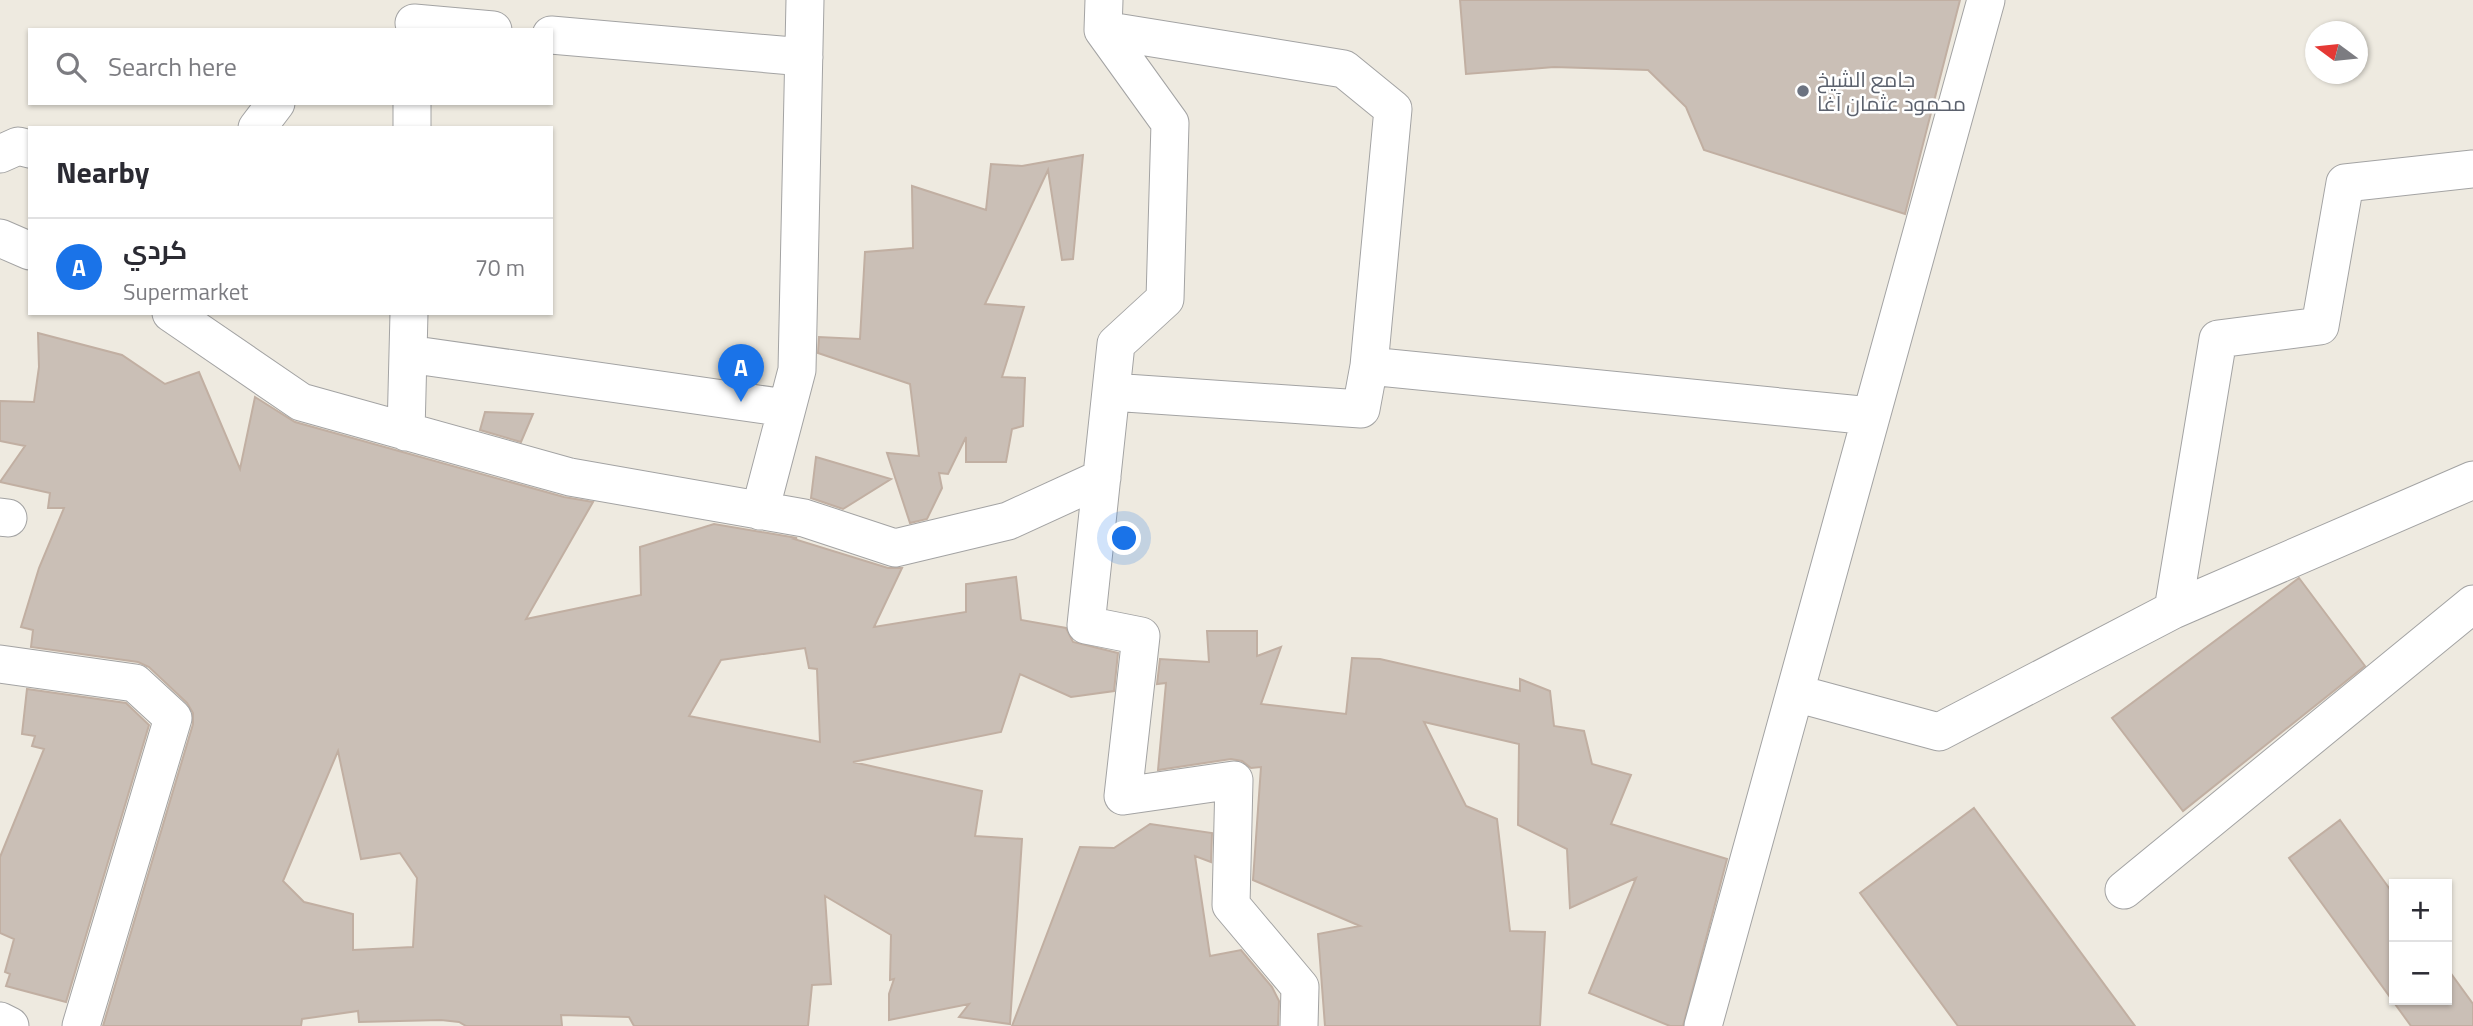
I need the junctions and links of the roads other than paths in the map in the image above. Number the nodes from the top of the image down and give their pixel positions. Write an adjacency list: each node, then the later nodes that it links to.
1 (805, 0): 7 (street)
2 (1986, 0): 23 (street)
3 (1104, 15): 20 (street); 21 (street)
4 (414, 18): 5 (street)
5 (480, 28)
6 (553, 35): 7 (street)
7 (804, 57): 22 (street)
8 (274, 105): 10 (street)
9 (412, 105): 11 (street)
10 (259, 126)
11 (412, 126)
12 (28, 148): 13 (street)
13 (0, 154)
14 (2473, 169): 29 (street)
15 (0, 238): 16 (street)
16 (28, 250)
17 (174, 315): 24 (street)
18 (409, 315): 19 (street)
19 (408, 354): 22 (street); 24 (street)
20 (1369, 366): 21 (street); 23 (street)
21 (1111, 392): 25 (street)
22 (786, 408): 27 (street)
23 (1871, 416): 31 (street)
24 (406, 432): 27 (street)
25 (1102, 478): 27 (street); 36 (street)
26 (2473, 480): 29 (street)
27 (760, 510)
28 (2473, 604): 32 (street)
29 (2173, 610): 31 (street)
30 (0, 664): 35 (street)
31 (1795, 693): 37 (street)
32 (2124, 890)
33 (0, 1021): 34 (street)
34 (10, 1026)
35 (81, 1026)
36 (1299, 1026)
37 (1703, 1026)

